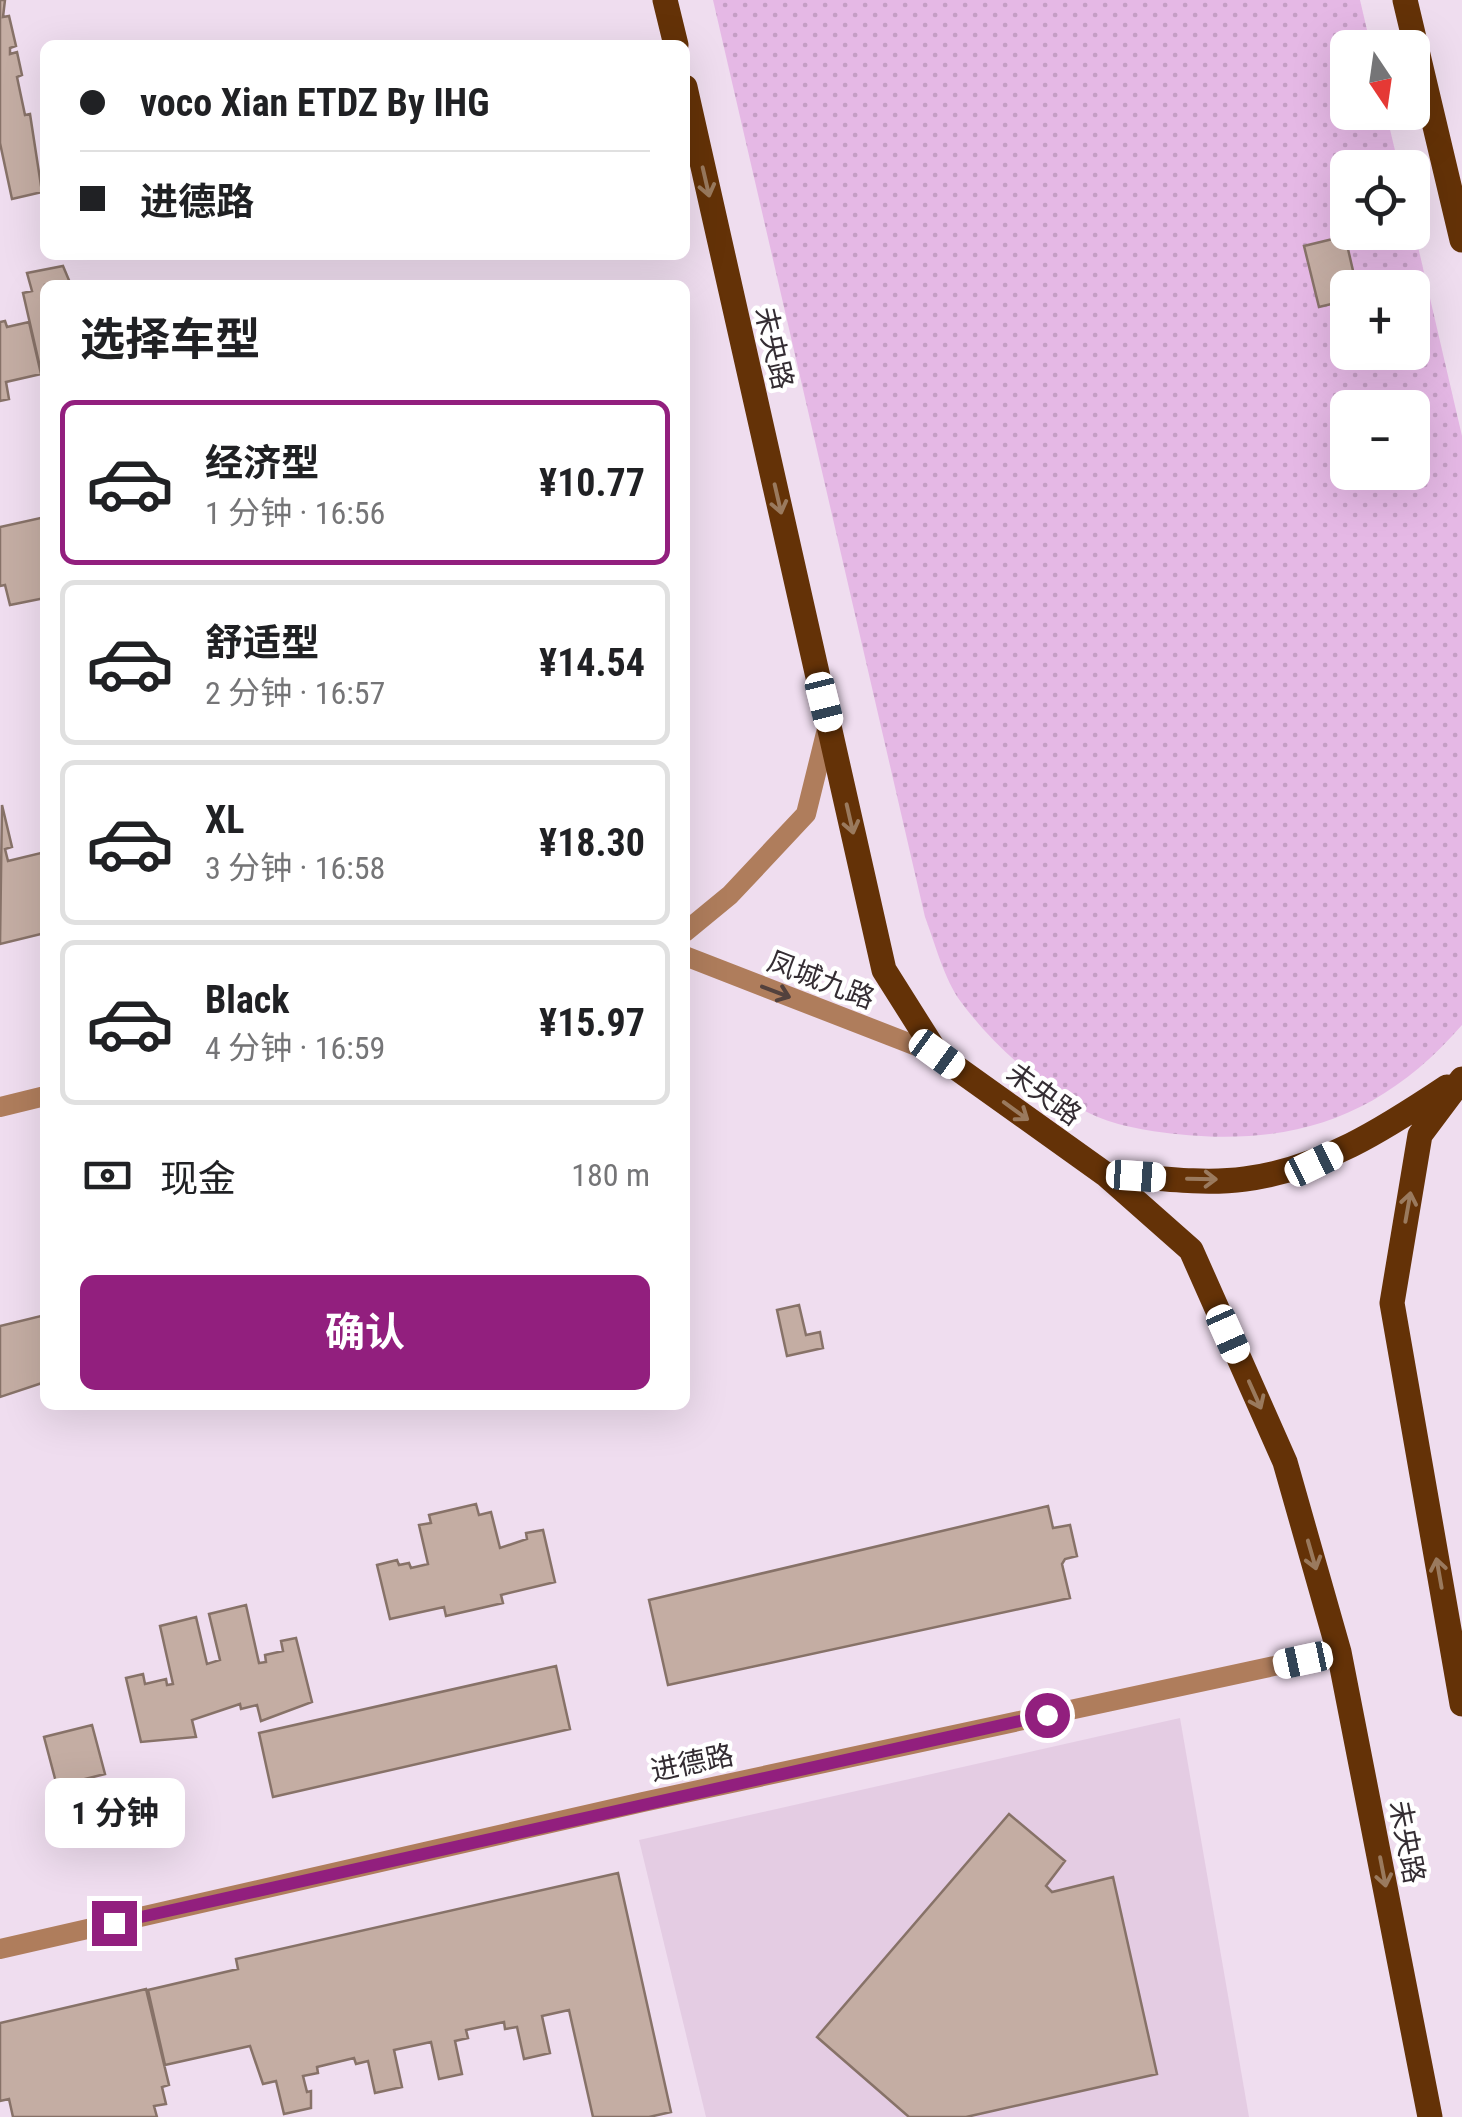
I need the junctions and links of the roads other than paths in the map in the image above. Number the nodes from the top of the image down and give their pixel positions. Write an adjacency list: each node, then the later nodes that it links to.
1 (666, 0): 3 (main road)
2 (1404, 0): 5 (main road)
3 (675, 40)
4 (690, 109): 6 (main road, 未央路, one-way to 6)
5 (1462, 240)
6 (829, 724): 7 (street); 9 (main road, 未央路, one-way to 9)
7 (690, 928)
8 (690, 958): 9 (street, 凤城九路, one-way to 9)
9 (937, 1054): 13 (main road, 未央路, one-way to 13)
10 (1462, 1078): 13 (main road, one-way to 10); 15 (main road, one-way to 10)
11 (40, 1097): 12 (street)
12 (0, 1106)
13 (1105, 1174): 14 (main road, 未央路, one-way to 14)
14 (1340, 1652): 16 (street, 进德路); 17 (main road, 未央路, one-way to 17)
15 (1462, 1704)
16 (0, 1949)
17 (1430, 2117)

